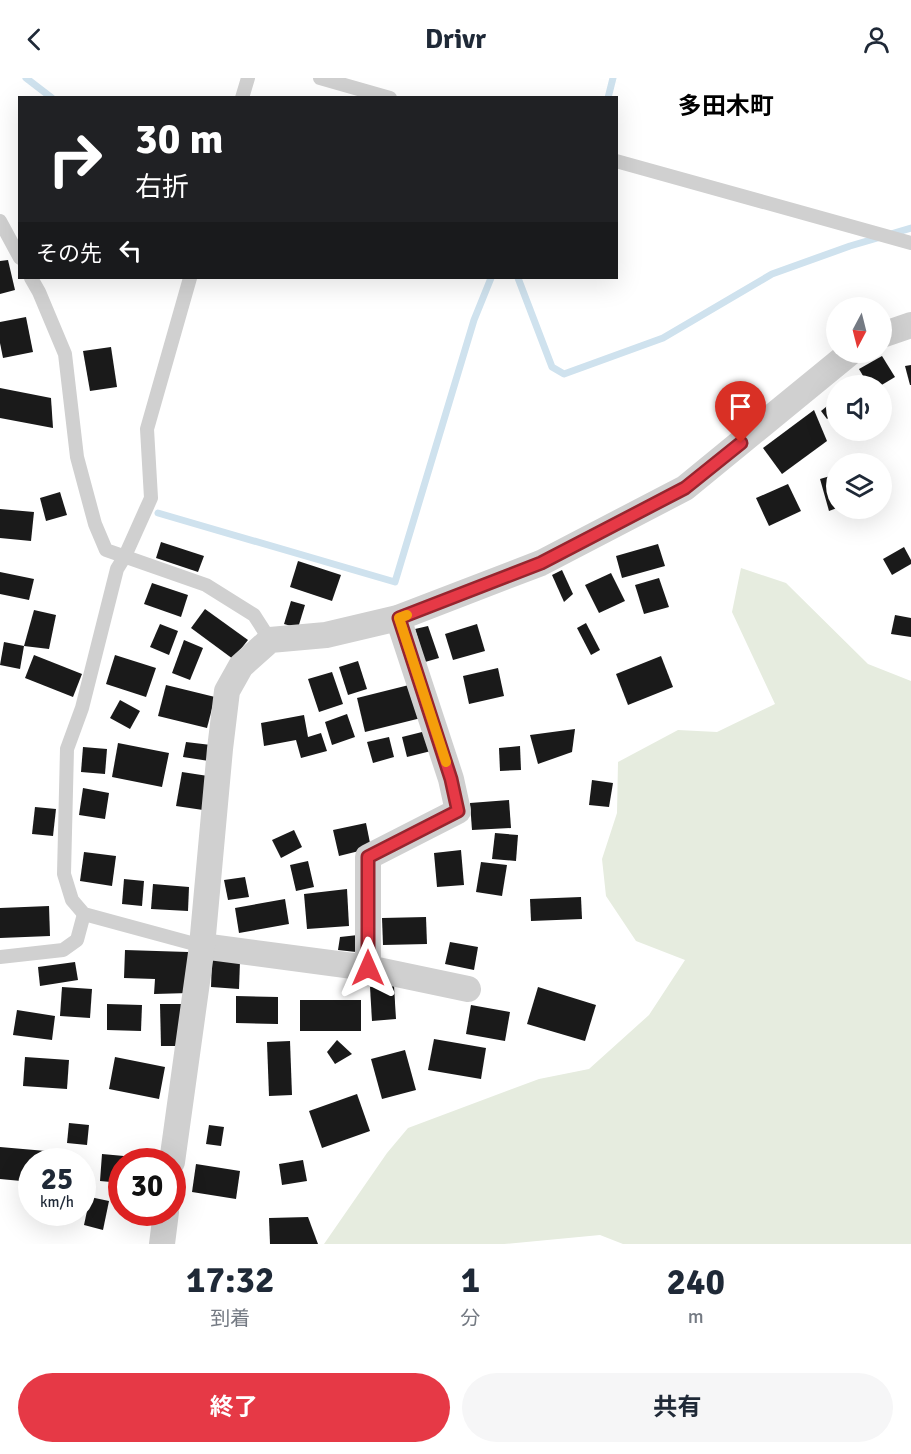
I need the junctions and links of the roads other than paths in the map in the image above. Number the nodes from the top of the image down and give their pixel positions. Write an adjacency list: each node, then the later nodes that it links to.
1 (248, 78): 3 (lane)
2 (320, 78): 4 (lane)
3 (243, 96)
4 (383, 96)
5 (618, 162): 7 (lane)
6 (0, 221): 8 (lane)
7 (911, 243)
8 (18, 254)
9 (32, 279): 14 (lane)
10 (190, 279): 14 (lane)
11 (911, 325): 12 (street)
12 (892, 332)
13 (838, 363): 15 (street)
14 (125, 556): 16 (lane); 17 (lane)
15 (399, 618): 16 (street); 20 (street)
16 (270, 640): 18 (street)
17 (84, 914): 18 (lane); 19 (lane)
18 (202, 946): 20 (street); 22 (street)
19 (0, 957)
20 (368, 968): 21 (street)
21 (468, 989)
22 (174, 1148)
23 (164, 1226): 24 (street)
24 (162, 1244)

